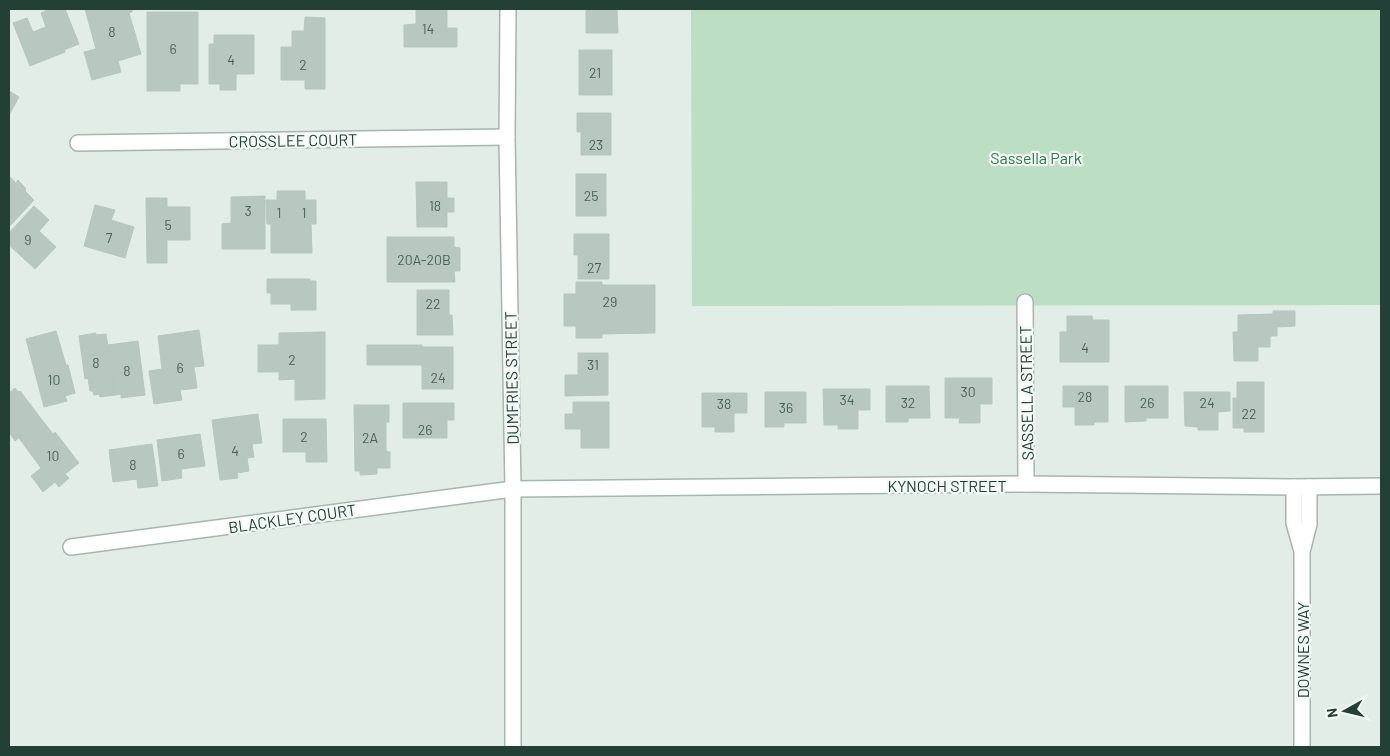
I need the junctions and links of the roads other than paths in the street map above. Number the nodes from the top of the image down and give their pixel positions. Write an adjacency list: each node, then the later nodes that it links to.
1 (508, 9): 2 (street, DUMFRIES STREET)
2 (508, 137): 3 (street, CROSSLEE COURT); 8 (street, DUMFRIES STREET)
3 (78, 143)
4 (1025, 302): 5 (street, SASSELLA STREET)
5 (1026, 484): 7 (street, KYNOCH STREET); 8 (street, KYNOCH STREET)
6 (1381, 486): 7 (street, KYNOCH STREET)
7 (1302, 487): 11 (street, DOWNES WAY)
8 (513, 489): 9 (street, BLACKLEY COURT); 10 (street, DUMFRIES STREET)
9 (71, 547)
10 (513, 747)
11 (1302, 747)

